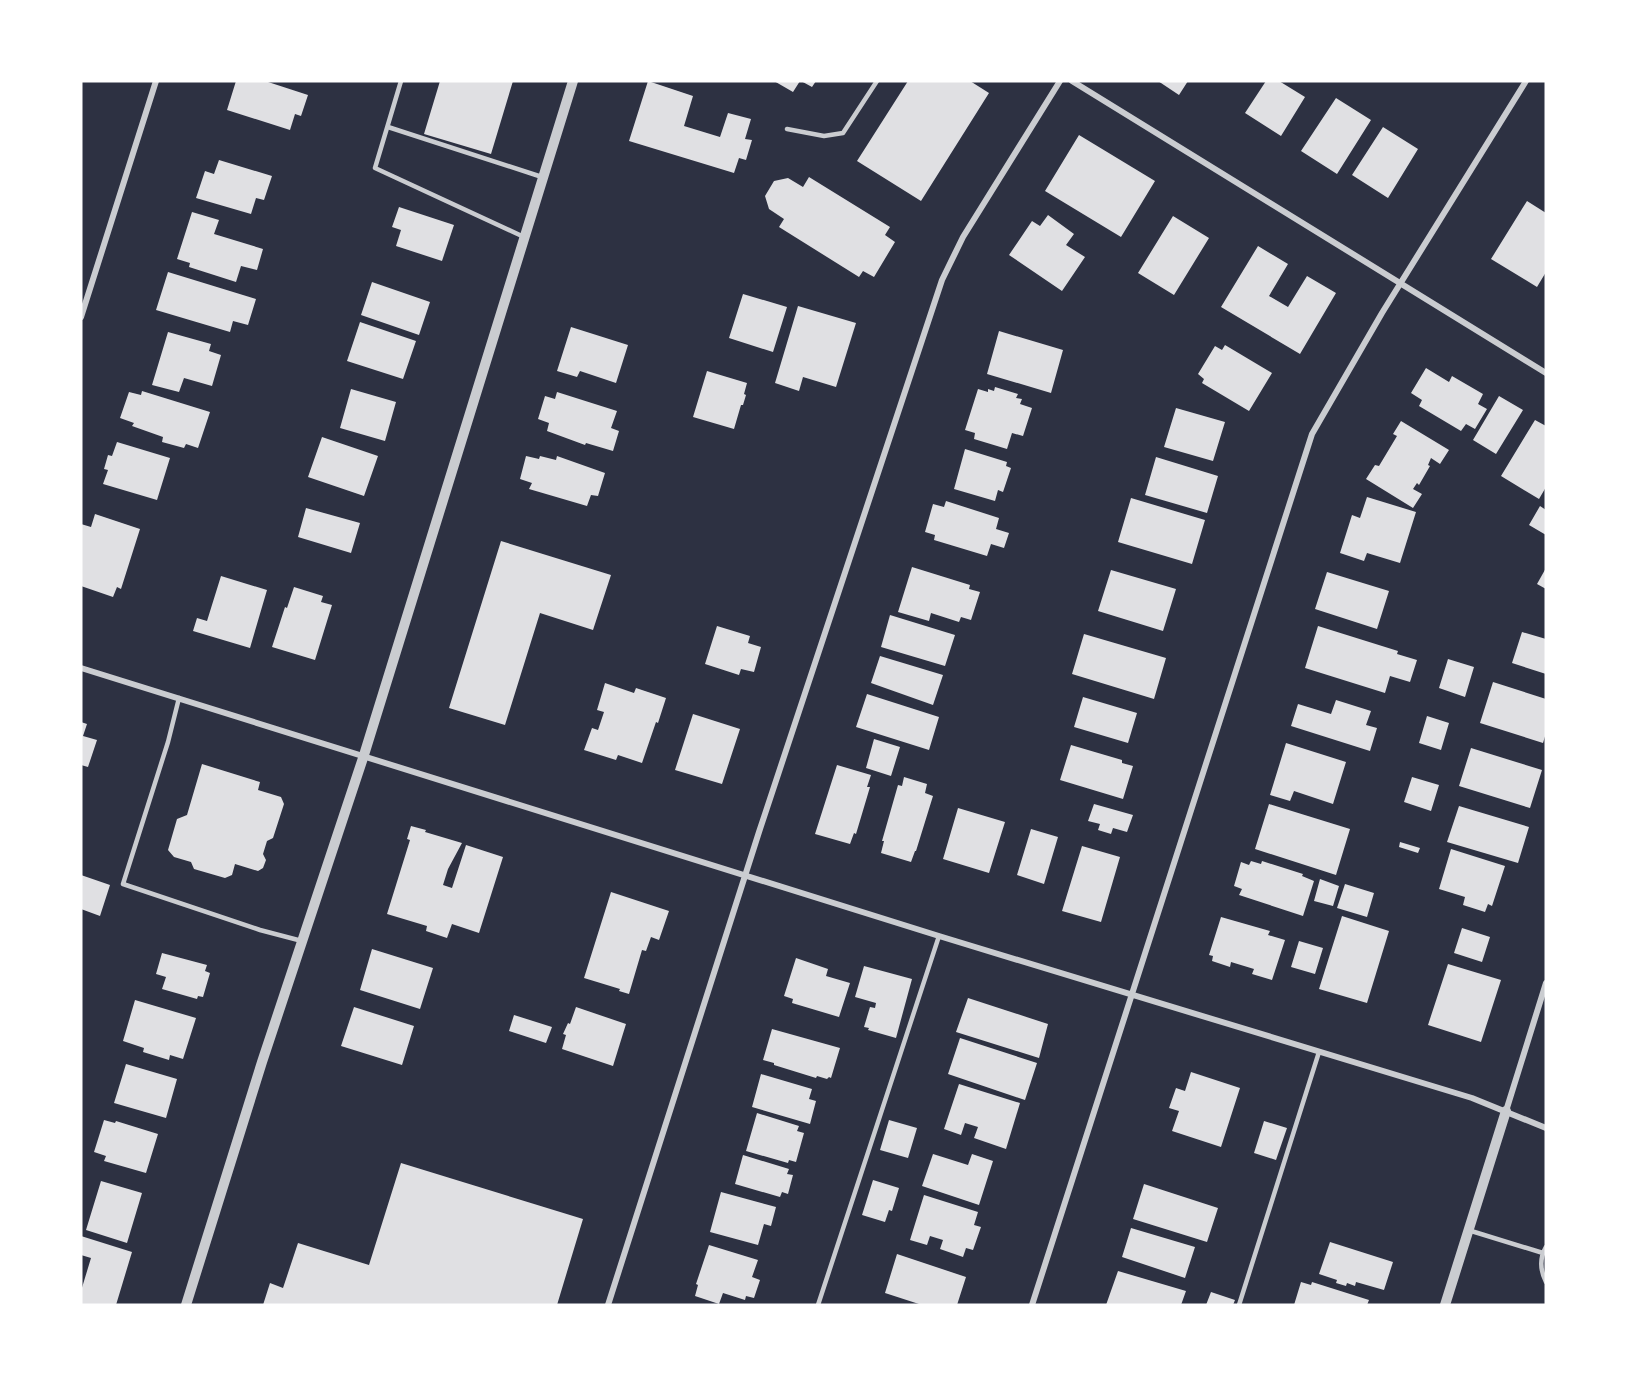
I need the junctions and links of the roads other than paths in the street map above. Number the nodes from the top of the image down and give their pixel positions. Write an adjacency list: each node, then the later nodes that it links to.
1 (156, 81): 13 (street)
2 (401, 81): 8 (lane)
3 (573, 81): 10 (street)
4 (877, 81): 9 (lane)
5 (1060, 81): 18 (street)
6 (1072, 81): 12 (street)
7 (1526, 81): 12 (street)
8 (387, 127): 10 (lane); 11 (lane)
9 (787, 129)
10 (542, 177): 11 (street)
11 (524, 237): 17 (street)
12 (1400, 284): 14 (street); 22 (street)
13 (81, 317)
14 (1546, 373)
15 (81, 668): 16 (street)
16 (179, 698): 17 (street); 20 (lane)
17 (364, 755): 18 (street); 20 (street)
18 (745, 874): 19 (street); 31 (street)
19 (939, 936): 22 (street); 32 (lane)
20 (302, 941): 30 (street)
21 (1546, 983): 24 (street)
22 (1131, 994): 23 (street); 33 (street)
23 (1319, 1052): 24 (street); 34 (lane)
24 (1506, 1111): 25 (street); 26 (street)
25 (1546, 1128)
26 (1468, 1230): 28 (lane); 35 (street)
27 (1546, 1247): 28 (lane)
28 (1542, 1253): 29 (lane)
29 (1546, 1282)
30 (186, 1305)
31 (608, 1305)
32 (818, 1305)
33 (1032, 1305)
34 (1239, 1305)
35 (1445, 1305)

